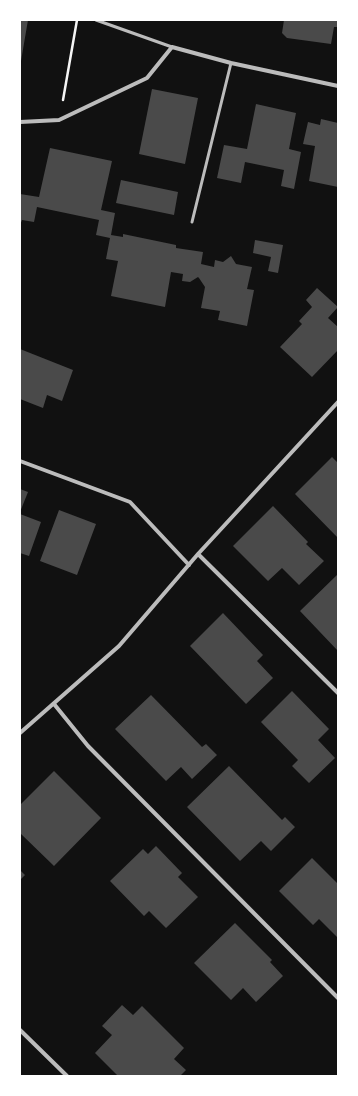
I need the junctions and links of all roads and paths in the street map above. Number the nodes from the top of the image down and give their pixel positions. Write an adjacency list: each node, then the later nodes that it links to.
1 (77, 20): 6 (path)
2 (96, 20): 3 (lane)
3 (172, 47): 4 (street); 6 (street)
4 (230, 63): 5 (street); 8 (lane)
5 (338, 86)
6 (59, 120): 7 (street)
7 (20, 122)
8 (192, 222)
9 (338, 402): 11 (street)
10 (20, 461): 12 (street)
11 (198, 554): 12 (street); 13 (street)
12 (188, 565): 14 (street)
13 (338, 694)
14 (54, 704): 15 (street); 16 (street)
15 (20, 733)
16 (338, 998)
17 (20, 1030): 18 (street)
18 (67, 1076)

